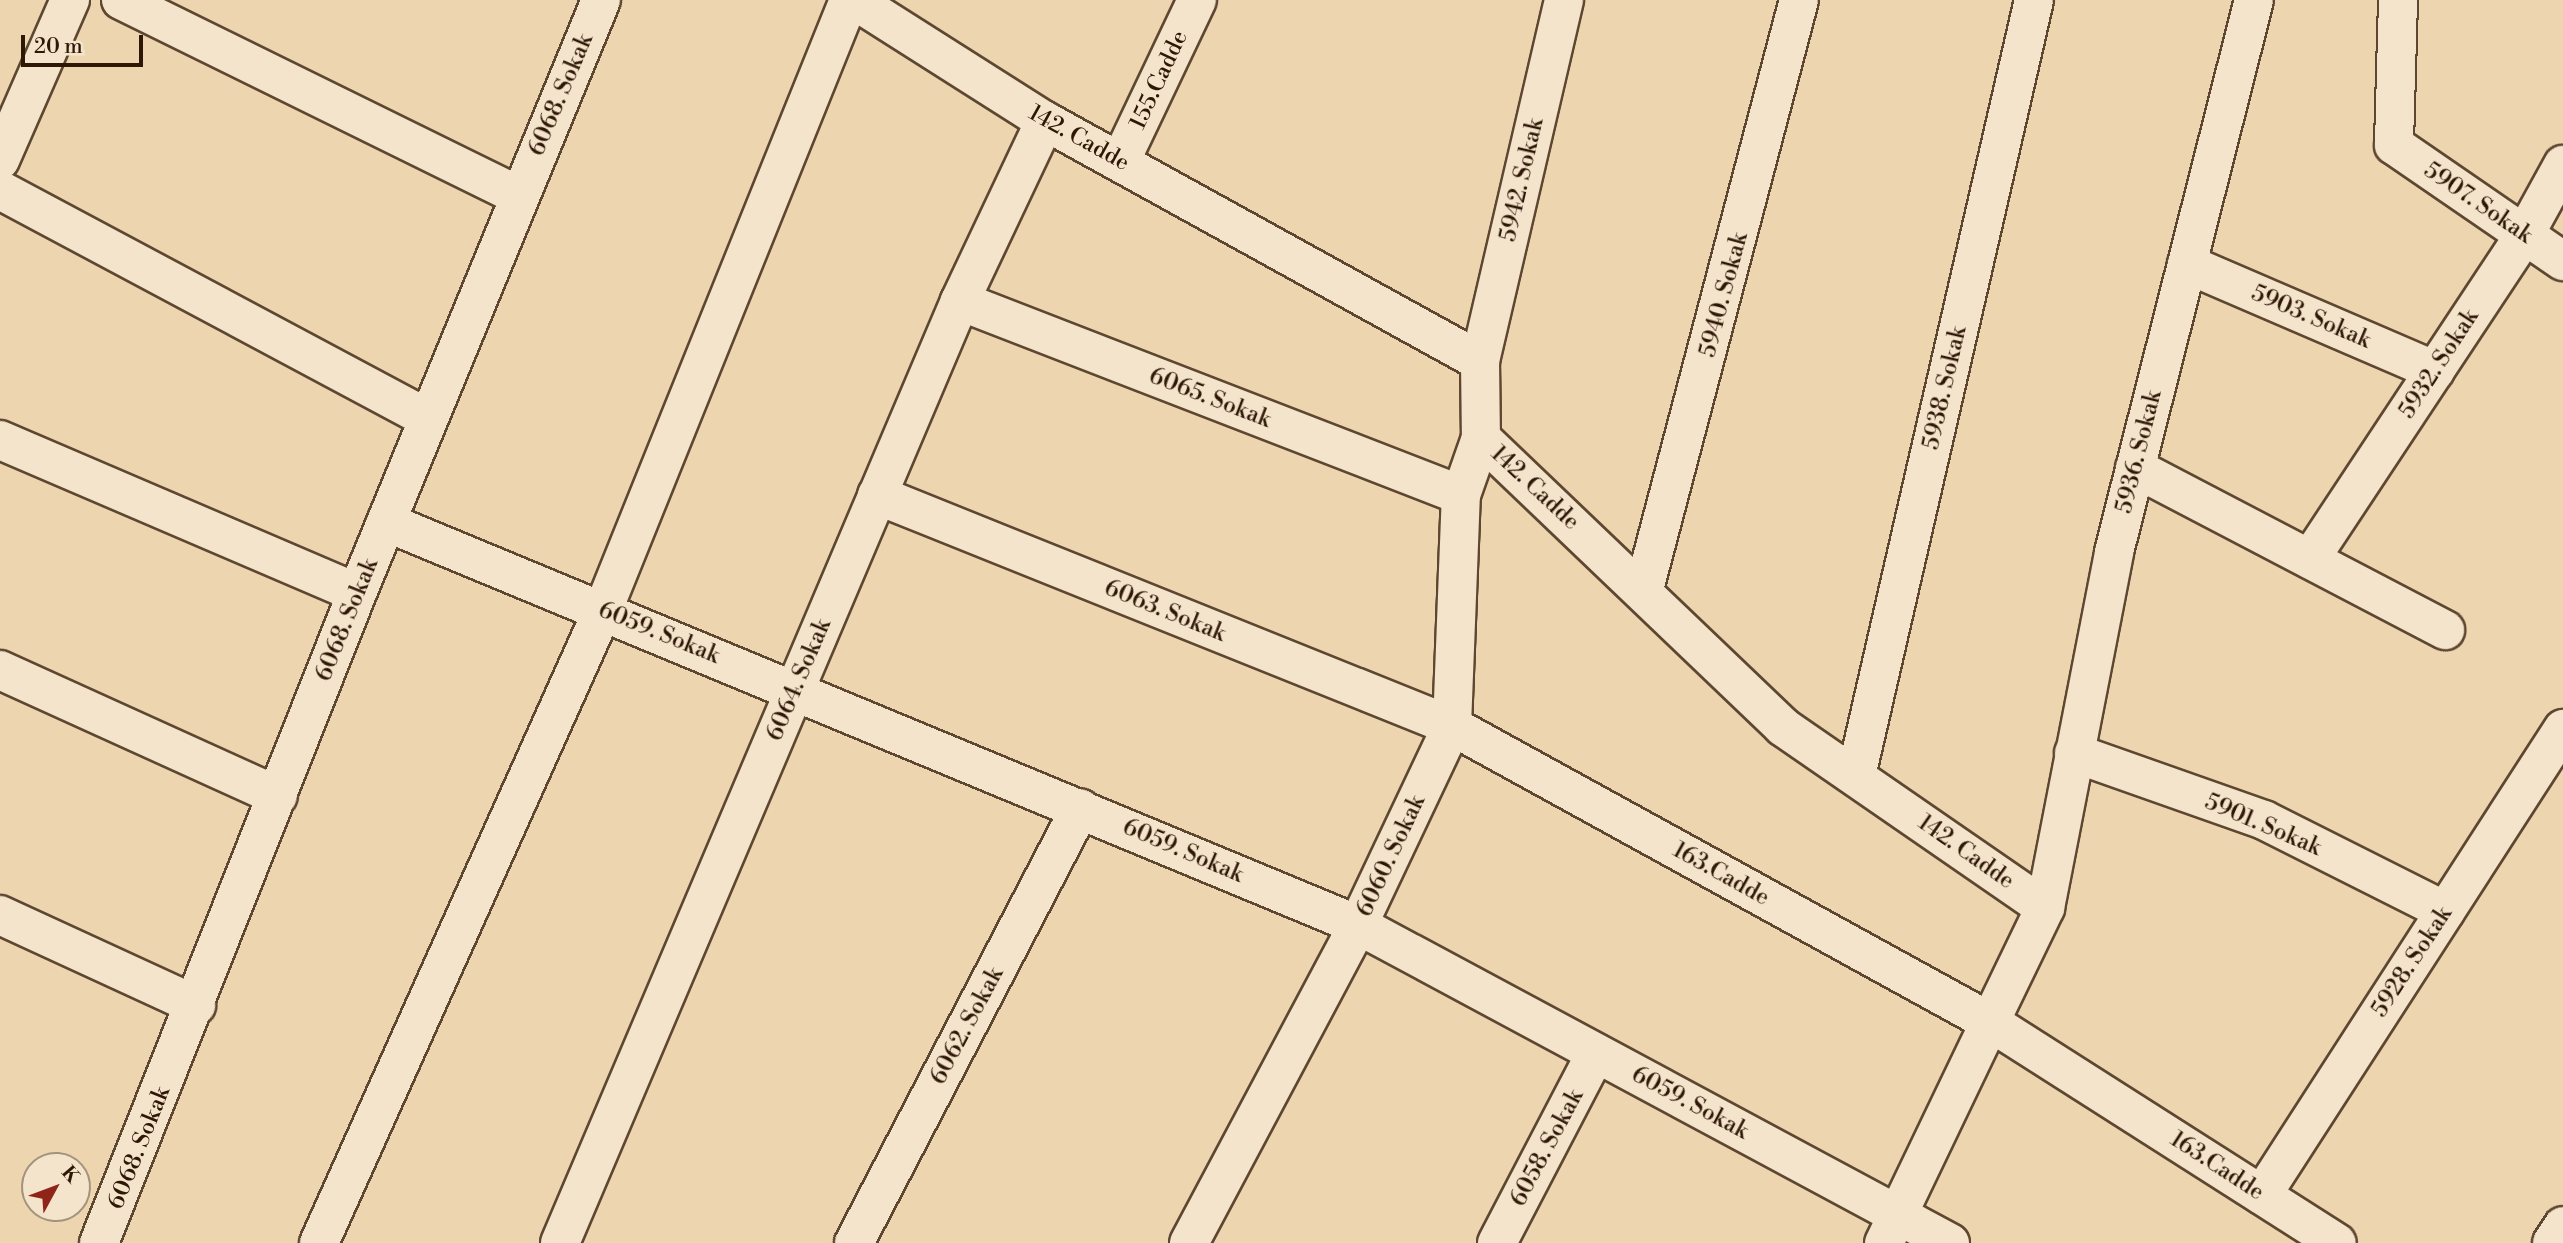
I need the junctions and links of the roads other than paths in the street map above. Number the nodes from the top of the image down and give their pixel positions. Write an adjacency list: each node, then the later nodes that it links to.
1 (70, 0): 12 (street)
2 (121, 0): 16 (street)
3 (601, 0): 16 (street, 6068. Sokak)
4 (1197, 0): 13 (street, 155.Cadde)
5 (1564, 0): 21 (street, 5942. Sokak)
6 (1798, 0): 31 (street, 5940. Sokak)
7 (2034, 0): 40 (street, 5938. Sokak)
8 (2254, 0): 19 (street, 5936. Sokak)
9 (2398, 0): 17 (street, 5907. Sokak)
10 (862, 3): 11 (street, 142. Cadde); 33 (street)
11 (1045, 121): 13 (street, 142. Cadde); 20 (street, 6064. Sokak)
12 (0, 160)
13 (1121, 160): 21 (street, 142. Cadde)
14 (2563, 165): 17 (street, 5932. Sokak)
15 (0, 190): 23 (street)
16 (519, 196): 23 (street, 6068. Sokak)
17 (2525, 234): 18 (street, 5907. Sokak); 22 (street, 5932. Sokak)
18 (2563, 261)
19 (2187, 264): 22 (street, 5903. Sokak); 26 (street, 5936. Sokak)
20 (960, 301): 27 (street, 6064. Sokak); 28 (street, 6065. Sokak)
21 (1480, 361): 24 (street, 142. Cadde)
22 (2435, 370): 30 (street, 5932. Sokak)
23 (428, 419): 29 (street, 6068. Sokak)
24 (1481, 438): 28 (street, 6060. Sokak); 31 (street, 142. Cadde)
25 (0, 440): 32 (street)
26 (2135, 468): 30 (street); 39 (street, 5936. Sokak)
27 (877, 495): 36 (street, 6064. Sokak); 37 (street, 6063. Sokak)
28 (1461, 495): 37 (street, 6060. Sokak)
29 (386, 522): 32 (street, 6068. Sokak); 33 (street, 6059. Sokak)
30 (2310, 559): 34 (street)
31 (1644, 589): 40 (street, 142. Cadde)
32 (357, 593): 41 (street, 6068. Sokak)
33 (603, 610): 36 (street, 6059. Sokak); 54 (street)
34 (2445, 630)
35 (0, 670): 41 (street)
36 (795, 689): 42 (street, 6059. Sokak); 55 (street, 6064. Sokak)
37 (1452, 726): 46 (street, 6060. Sokak); 48 (street, 163.Cadde)
38 (2563, 729): 44 (street, 5928. Sokak)
39 (2074, 753): 43 (street, 5936. Sokak); 44 (street, 5901. Sokak)
40 (1856, 776): 43 (street, 142. Cadde)
41 (278, 796): 47 (street, 6068. Sokak)
42 (1080, 808): 46 (street, 6059. Sokak); 56 (street, 6062. Sokak)
43 (2045, 908): 48 (street)
44 (2445, 911): 50 (street, 5928. Sokak)
45 (0, 915): 47 (street)
46 (1358, 925): 49 (street, 6059. Sokak); 57 (street, 6060. Sokak)
47 (196, 1005): 53 (street, 6068. Sokak)
48 (1990, 1021): 50 (street, 163.Cadde); 52 (street)
49 (1596, 1053): 52 (street, 6059. Sokak); 58 (street, 6058. Sokak)
50 (2262, 1195): 60 (street, 163.Cadde)
51 (2563, 1226): 61 (street)
52 (1891, 1228): 59 (street, 6059. Sokak)
53 (99, 1243)
54 (319, 1243)
55 (560, 1243)
56 (854, 1243)
57 (1189, 1243)
58 (1497, 1243)
59 (1950, 1243)
60 (2337, 1243)
61 (2552, 1243)

